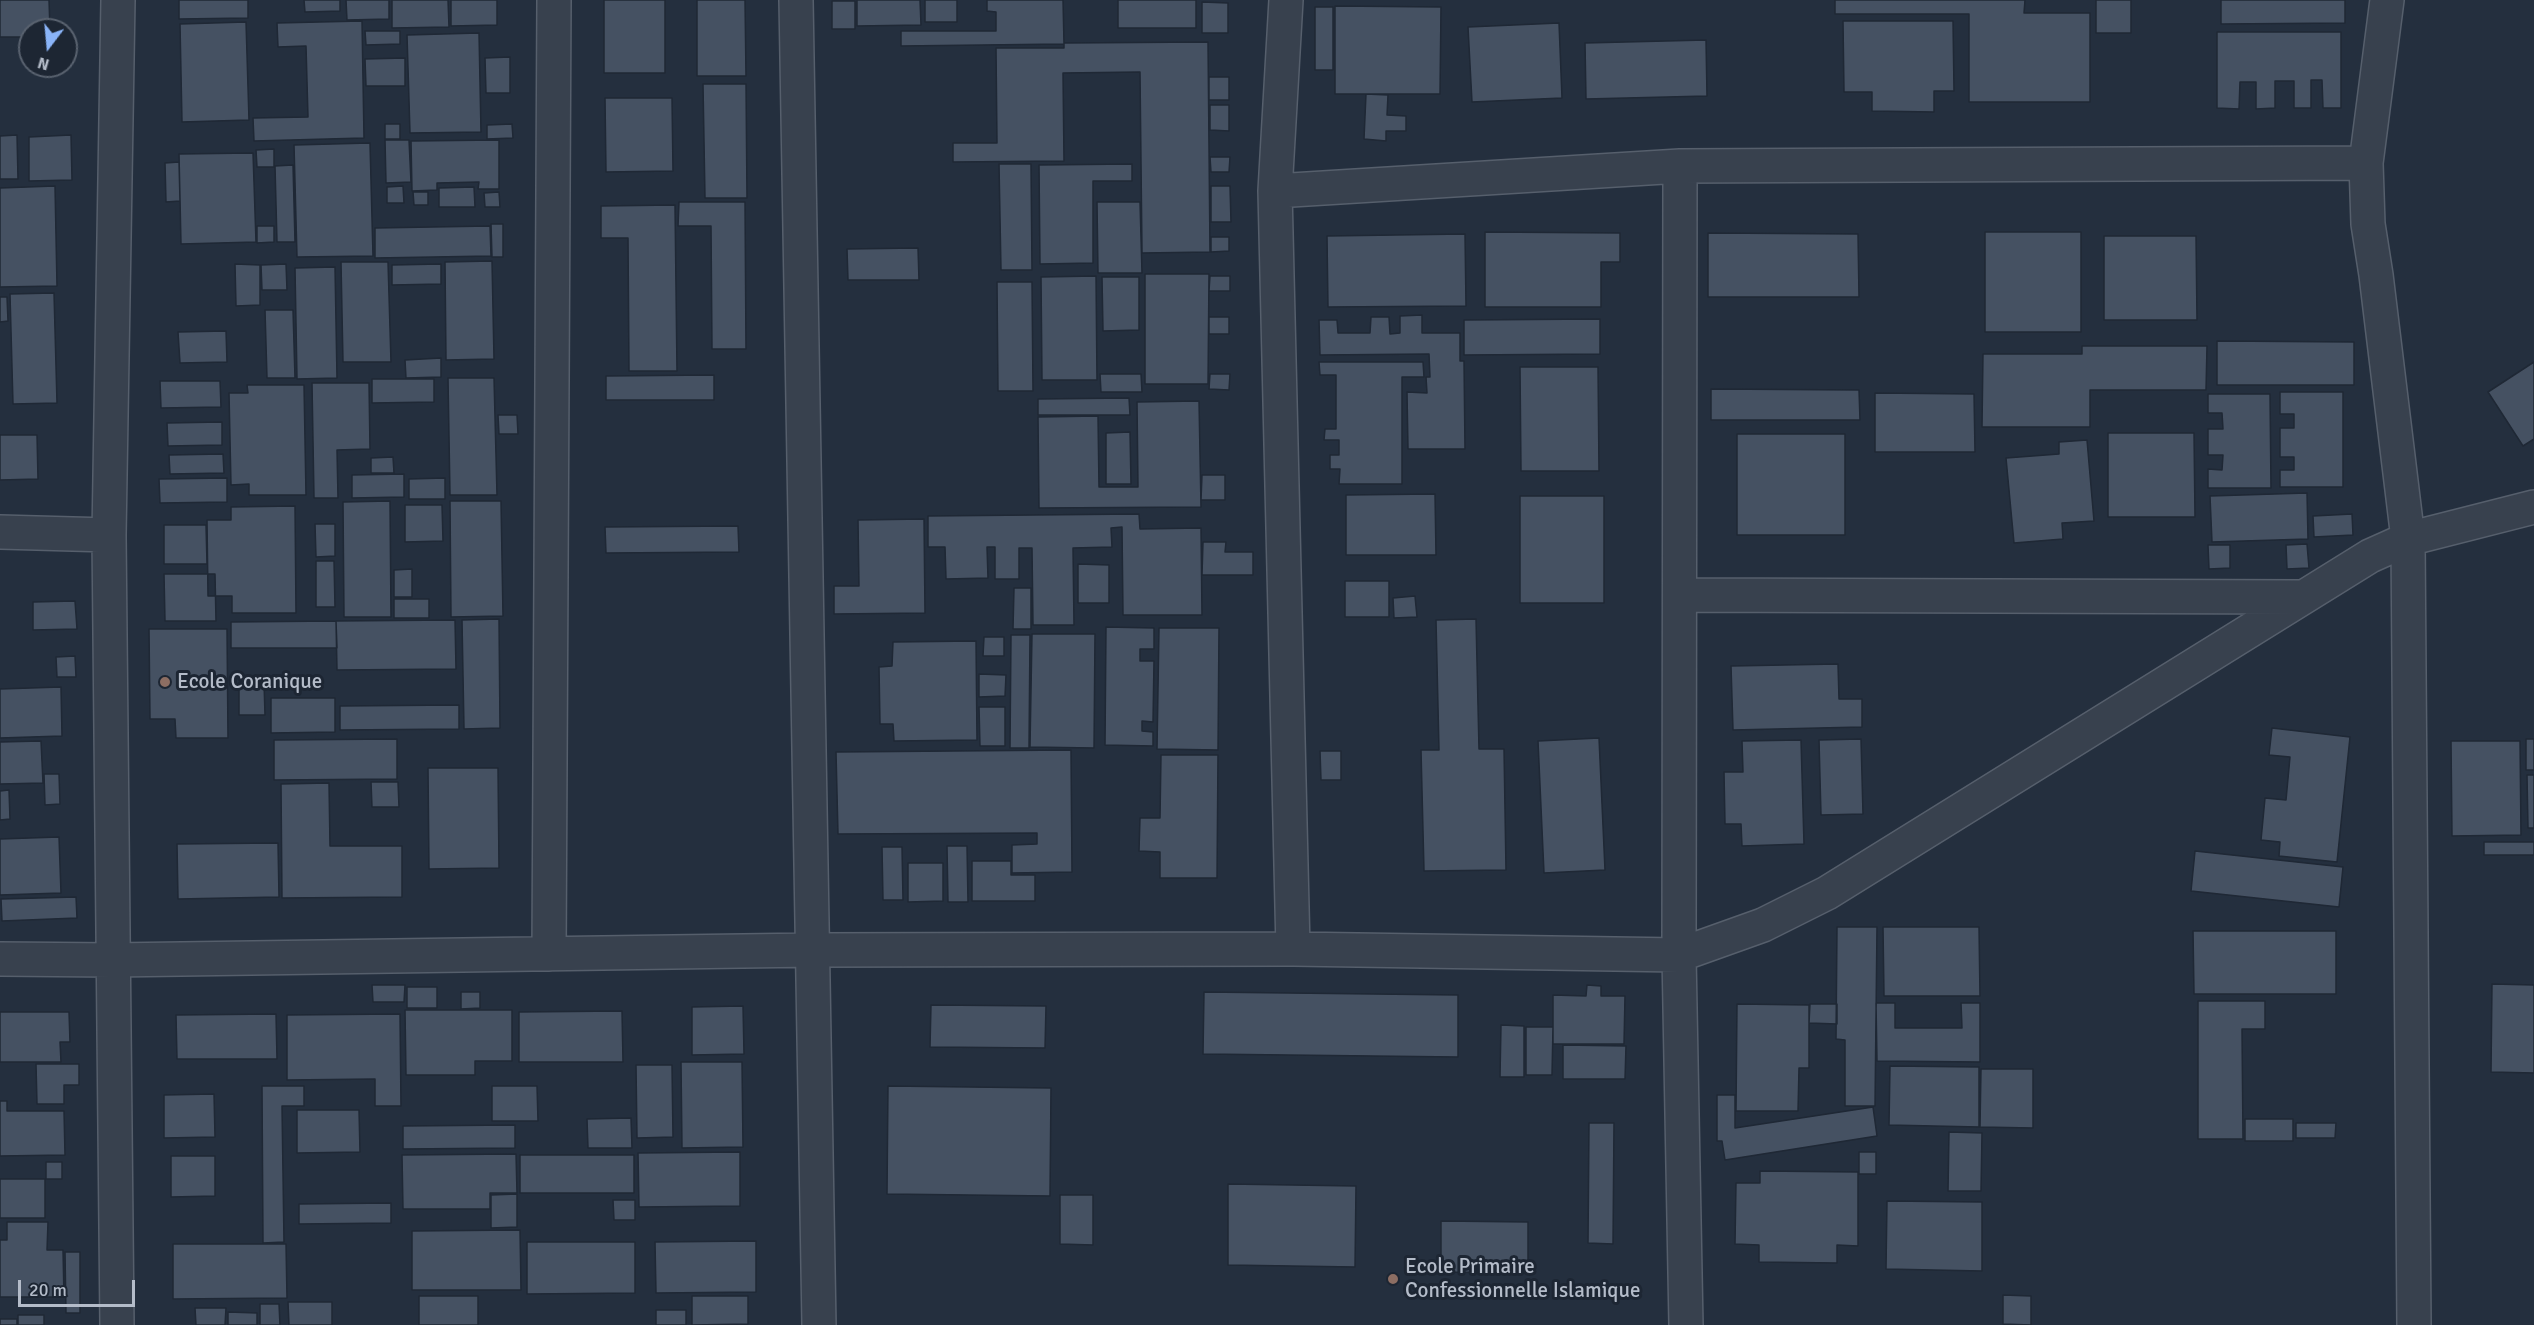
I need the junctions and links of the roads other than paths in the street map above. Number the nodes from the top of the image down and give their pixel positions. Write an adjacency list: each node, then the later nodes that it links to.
1 (118, 0): 11 (street)
2 (554, 0): 17 (street)
3 (796, 0): 16 (street)
4 (1286, 0): 8 (street)
5 (2387, 0): 6 (street)
6 (2366, 163): 7 (street); 12 (street)
7 (1680, 166): 8 (street); 13 (street)
8 (1275, 191): 15 (street)
9 (2534, 507): 12 (street)
10 (0, 532): 11 (street)
11 (109, 535): 20 (street)
12 (2408, 539): 14 (street); 24 (street)
13 (1680, 595): 14 (street); 18 (street)
14 (2302, 597): 18 (street)
15 (1293, 948): 16 (street); 18 (street)
16 (813, 950): 17 (street); 22 (street)
17 (549, 954): 20 (street)
18 (1679, 955): 23 (street)
19 (0, 959): 20 (street)
20 (112, 960): 21 (street)
21 (117, 1325)
22 (819, 1325)
23 (1686, 1325)
24 (2414, 1325)

